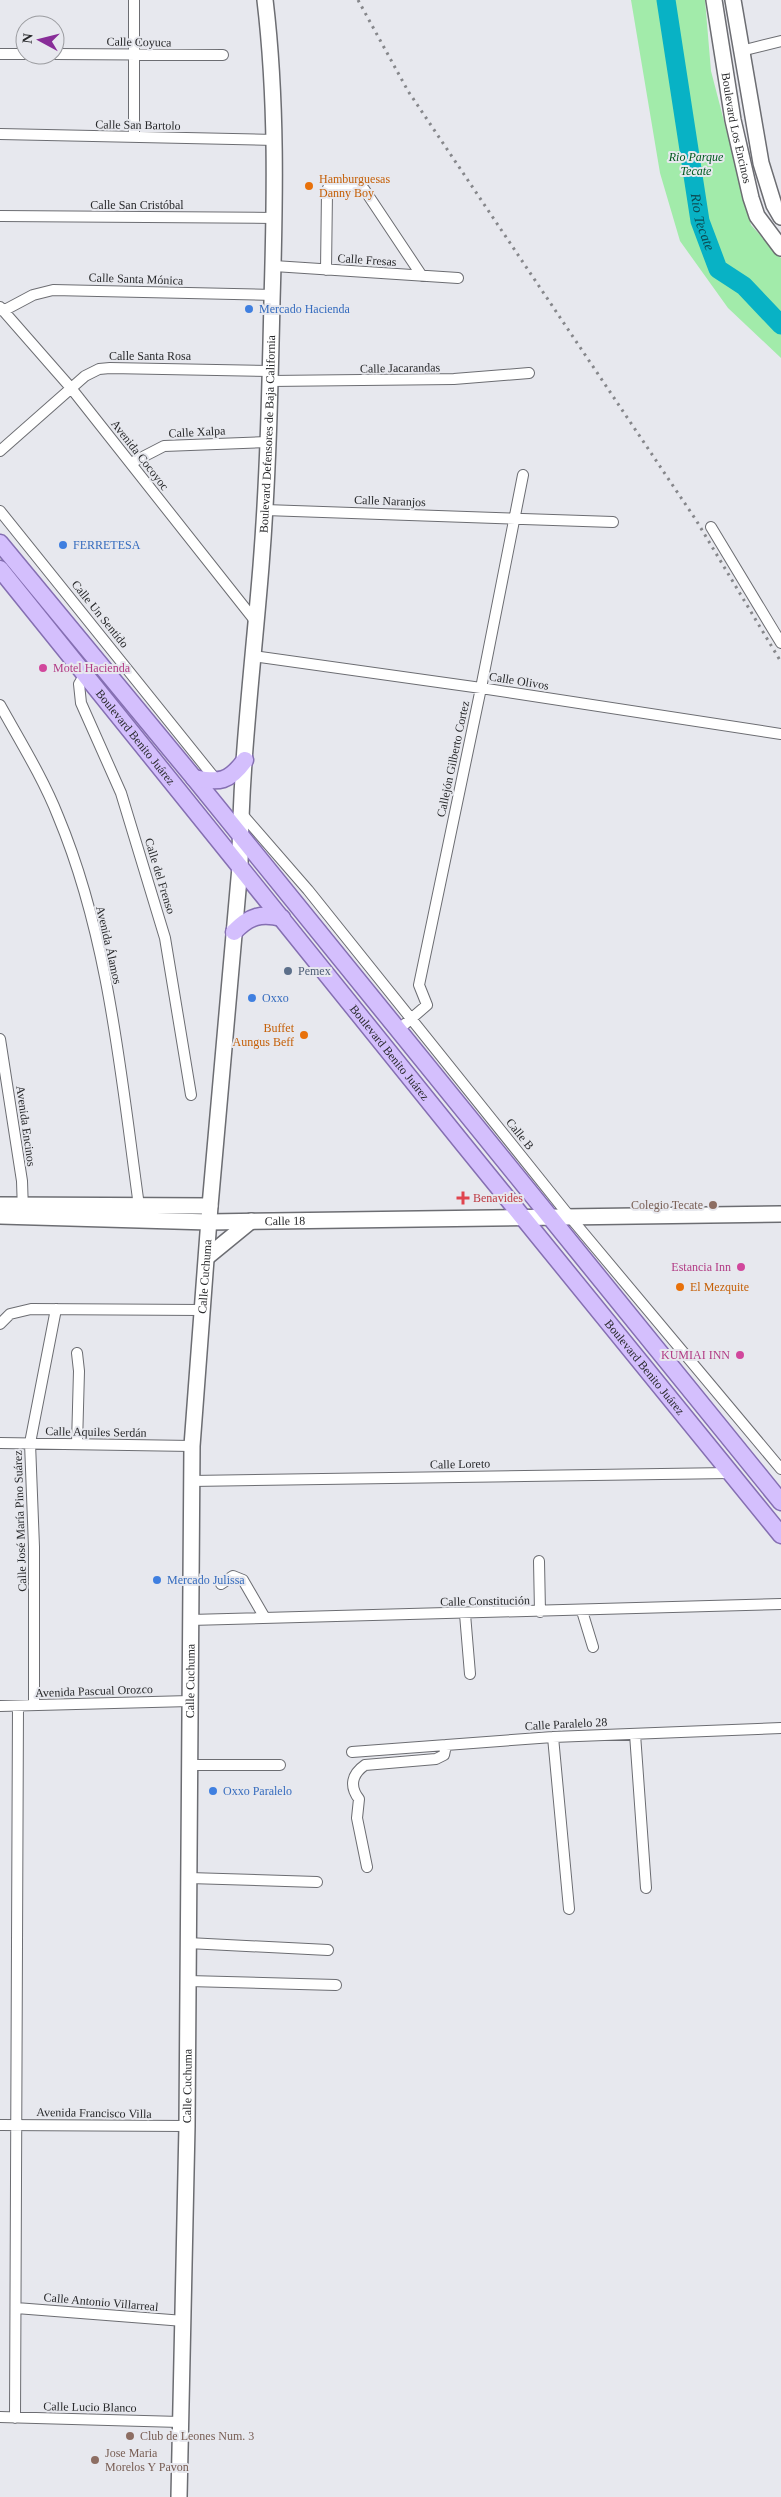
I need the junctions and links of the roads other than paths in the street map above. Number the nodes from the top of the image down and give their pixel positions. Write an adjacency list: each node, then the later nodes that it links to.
1 (134, 0): 10 (street)
2 (265, 0): 14 (street, Boulevard Defensores de Baja California)
3 (714, 0): 18 (street, Boulevard Los Encinos)
4 (733, 0): 6 (street, Boulevard Los Encinos)
5 (781, 41): 6 (street)
6 (741, 51): 16 (street, Boulevard Los Encinos)
7 (0, 54): 8 (street)
8 (15, 54)
9 (65, 54): 10 (street, Calle Coyuca)
10 (133, 54): 11 (street, Calle Coyuca); 13 (street)
11 (224, 56)
12 (0, 134): 13 (street, Calle San Bartolo)
13 (134, 137): 14 (street, Calle San Bartolo)
14 (275, 140): 17 (street, Boulevard Defensores de Baja California)
15 (0, 216): 17 (street, Calle San Cristóbal)
16 (781, 217)
17 (274, 218): 19 (street, Boulevard Defensores de Baja California)
18 (781, 248)
19 (274, 266): 20 (street, Calle Fresas); 23 (street, Boulevard Defensores de Baja California)
20 (326, 270): 21 (street, Calle Fresas); 21 (street)
21 (422, 276): 22 (street, Calle Fresas)
22 (458, 278)
23 (273, 295): 24 (street, Calle Santa Mónica); 26 (street, Boulevard Defensores de Baja California)
24 (2, 309): 27 (street, Avenida Cocoyoc)
25 (529, 373): 26 (street, Calle Jacarandas)
26 (270, 376): 27 (street, Calle Santa Rosa); 28 (street, Boulevard Defensores de Baja California)
27 (71, 388): 29 (street, Calle Santa Rosa); 30 (street, Avenida Cocoyoc)
28 (267, 442): 30 (street, Calle Xalpa); 32 (street, Boulevard Defensores de Baja California)
29 (0, 451)
30 (131, 463): 40 (street, Avenida Cocoyoc)
31 (523, 475): 34 (street, Callejón Gilberto Cortez)
32 (265, 510): 34 (street, Calle Naranjos); 40 (street, Boulevard Defensores de Baja California)
33 (0, 511): 38 (street, Calle Un Sentido)
34 (514, 517): 35 (street, Calle Naranjos); 44 (street, Callejón Gilberto Cortez)
35 (613, 522)
36 (711, 527): 41 (street)
37 (0, 544): 39 (main road, Boulevard Benito Juárez)
38 (32, 550): 39 (street); 49 (street, Calle Un Sentido)
39 (5, 570): 43 (main road, Boulevard Benito Juárez); 48 (main road, Boulevard Benito Juárez)
40 (256, 622): 42 (street, Boulevard Defensores de Baja California)
41 (781, 644)
42 (253, 656): 44 (street, Calle Olivos); 47 (street, Boulevard Defensores de Baja California)
43 (85, 674): 50 (main road, Boulevard Benito Juárez); 59 (street, Calle del Frenso)
44 (481, 688): 46 (street, Calle Olivos); 56 (street, Callejón Gilberto Cortez)
45 (0, 705): 61 (street, Avenida Álamos)
46 (781, 734)
47 (245, 760): 49 (main road); 51 (street, Boulevard Defensores de Baja California)
48 (194, 778): 49 (main road); 52 (main road, Boulevard Benito Juárez)
49 (217, 781)
50 (180, 791): 52 (main road); 53 (main road, Boulevard Benito Juárez)
51 (241, 813): 52 (street, Boulevard Defensores de Baja California); 56 (street, Calle B)
52 (239, 834): 53 (street, Boulevard Defensores de Baja California); 57 (main road, Boulevard Benito Juárez)
53 (240, 867): 54 (main road, Boulevard Benito Juárez); 55 (street, Calle Cuchuma)
54 (282, 918): 55 (main road); 68 (main road, Boulevard Benito Juárez)
55 (234, 932): 62 (street, Calle Cuchuma)
56 (412, 1018): 57 (street); 66 (street, Calle B)
57 (398, 1030): 67 (main road, Boulevard Benito Juárez)
58 (0, 1039): 63 (street, Avenida Encinos)
59 (191, 1095)
60 (0, 1205): 63 (street, Calle 18)
61 (139, 1206): 62 (street, Calle 18); 63 (street, Calle 18)
62 (210, 1206): 70 (street, Calle Cuchuma)
63 (23, 1211): 65 (street, Calle 18); 70 (street, Calle 18)
64 (781, 1214): 66 (street, Calle 18)
65 (0, 1216)
66 (570, 1217): 67 (street, Calle 18); 80 (street, Calle B)
67 (551, 1218): 68 (street, Calle 18); 84 (main road, Boulevard Benito Juárez)
68 (524, 1219): 69 (street, Calle 18); 81 (main road, Boulevard Benito Juárez)
69 (251, 1221): 70 (street, Calle 18); 71 (street)
70 (209, 1222): 71 (street, Calle Cuchuma)
71 (207, 1257): 73 (street, Calle Cuchuma)
72 (56, 1309): 73 (street); 74 (street); 77 (street, Calle José María Pino Suárez)
73 (202, 1310): 79 (street, Calle Cuchuma)
74 (0, 1324)
75 (77, 1353): 78 (street)
76 (0, 1443): 77 (street, Calle Aquiles Serdán)
77 (30, 1443): 78 (street, Calle Aquiles Serdán); 97 (street, Calle José María Pino Suárez)
78 (78, 1444): 79 (street, Calle Aquiles Serdán)
79 (192, 1446): 82 (street, Calle Cuchuma)
80 (781, 1469)
81 (730, 1473): 82 (street, Calle Loreto); 83 (main road, Boulevard Benito Juárez)
82 (191, 1481): 93 (street, Calle Cuchuma)
83 (746, 1492): 84 (street); 85 (main road, Boulevard Benito Juárez)
84 (778, 1496)
85 (781, 1535)
86 (539, 1560): 90 (street)
87 (221, 1584): 92 (street)
88 (781, 1604): 89 (street, Calle Constitución)
89 (582, 1611): 90 (street, Calle Constitución); 94 (street)
90 (540, 1612): 91 (street, Calle Constitución)
91 (465, 1614): 92 (street, Calle Constitución); 95 (street)
92 (266, 1618): 93 (street, Calle Constitución)
93 (190, 1620): 96 (street, Calle Cuchuma)
94 (593, 1647)
95 (470, 1674)
96 (190, 1701): 97 (street, Avenida Pascual Orozco); 105 (street, Calle Cuchuma)
97 (34, 1705): 99 (street, Avenida Pascual Orozco)
98 (0, 1706): 99 (street, Avenida Pascual Orozco)
99 (18, 1706): 117 (street)
100 (781, 1728): 101 (street, Calle Paralelo 28)
101 (635, 1734): 102 (street, Calle Paralelo 28); 110 (street)
102 (553, 1737): 103 (street, Calle Paralelo 28); 111 (street)
103 (446, 1745): 104 (street, Calle Paralelo 28); 107 (street)
104 (352, 1752)
105 (189, 1765): 106 (street); 108 (street, Calle Cuchuma)
106 (280, 1765)
107 (367, 1867)
108 (189, 1878): 109 (street); 112 (street, Calle Cuchuma)
109 (317, 1882)
110 (646, 1888)
111 (569, 1909)
112 (188, 1944): 113 (street); 114 (street, Calle Cuchuma)
113 (328, 1950)
114 (188, 1981): 115 (street); 118 (street, Calle Cuchuma)
115 (336, 1984)
116 (0, 2125): 117 (street, Avenida Francisco Villa)
117 (16, 2125): 118 (street, Avenida Francisco Villa); 119 (street)
118 (187, 2126): 120 (street, Calle Cuchuma)
119 (16, 2308): 120 (street, Calle Antonio Villarreal); 122 (street)
120 (184, 2322): 123 (street, Calle Cuchuma)
121 (0, 2417): 122 (street, Calle Lucio Blanco)
122 (15, 2418): 123 (street, Calle Lucio Blanco)
123 (180, 2422): 124 (street, Calle Cuchuma)
124 (179, 2497)

